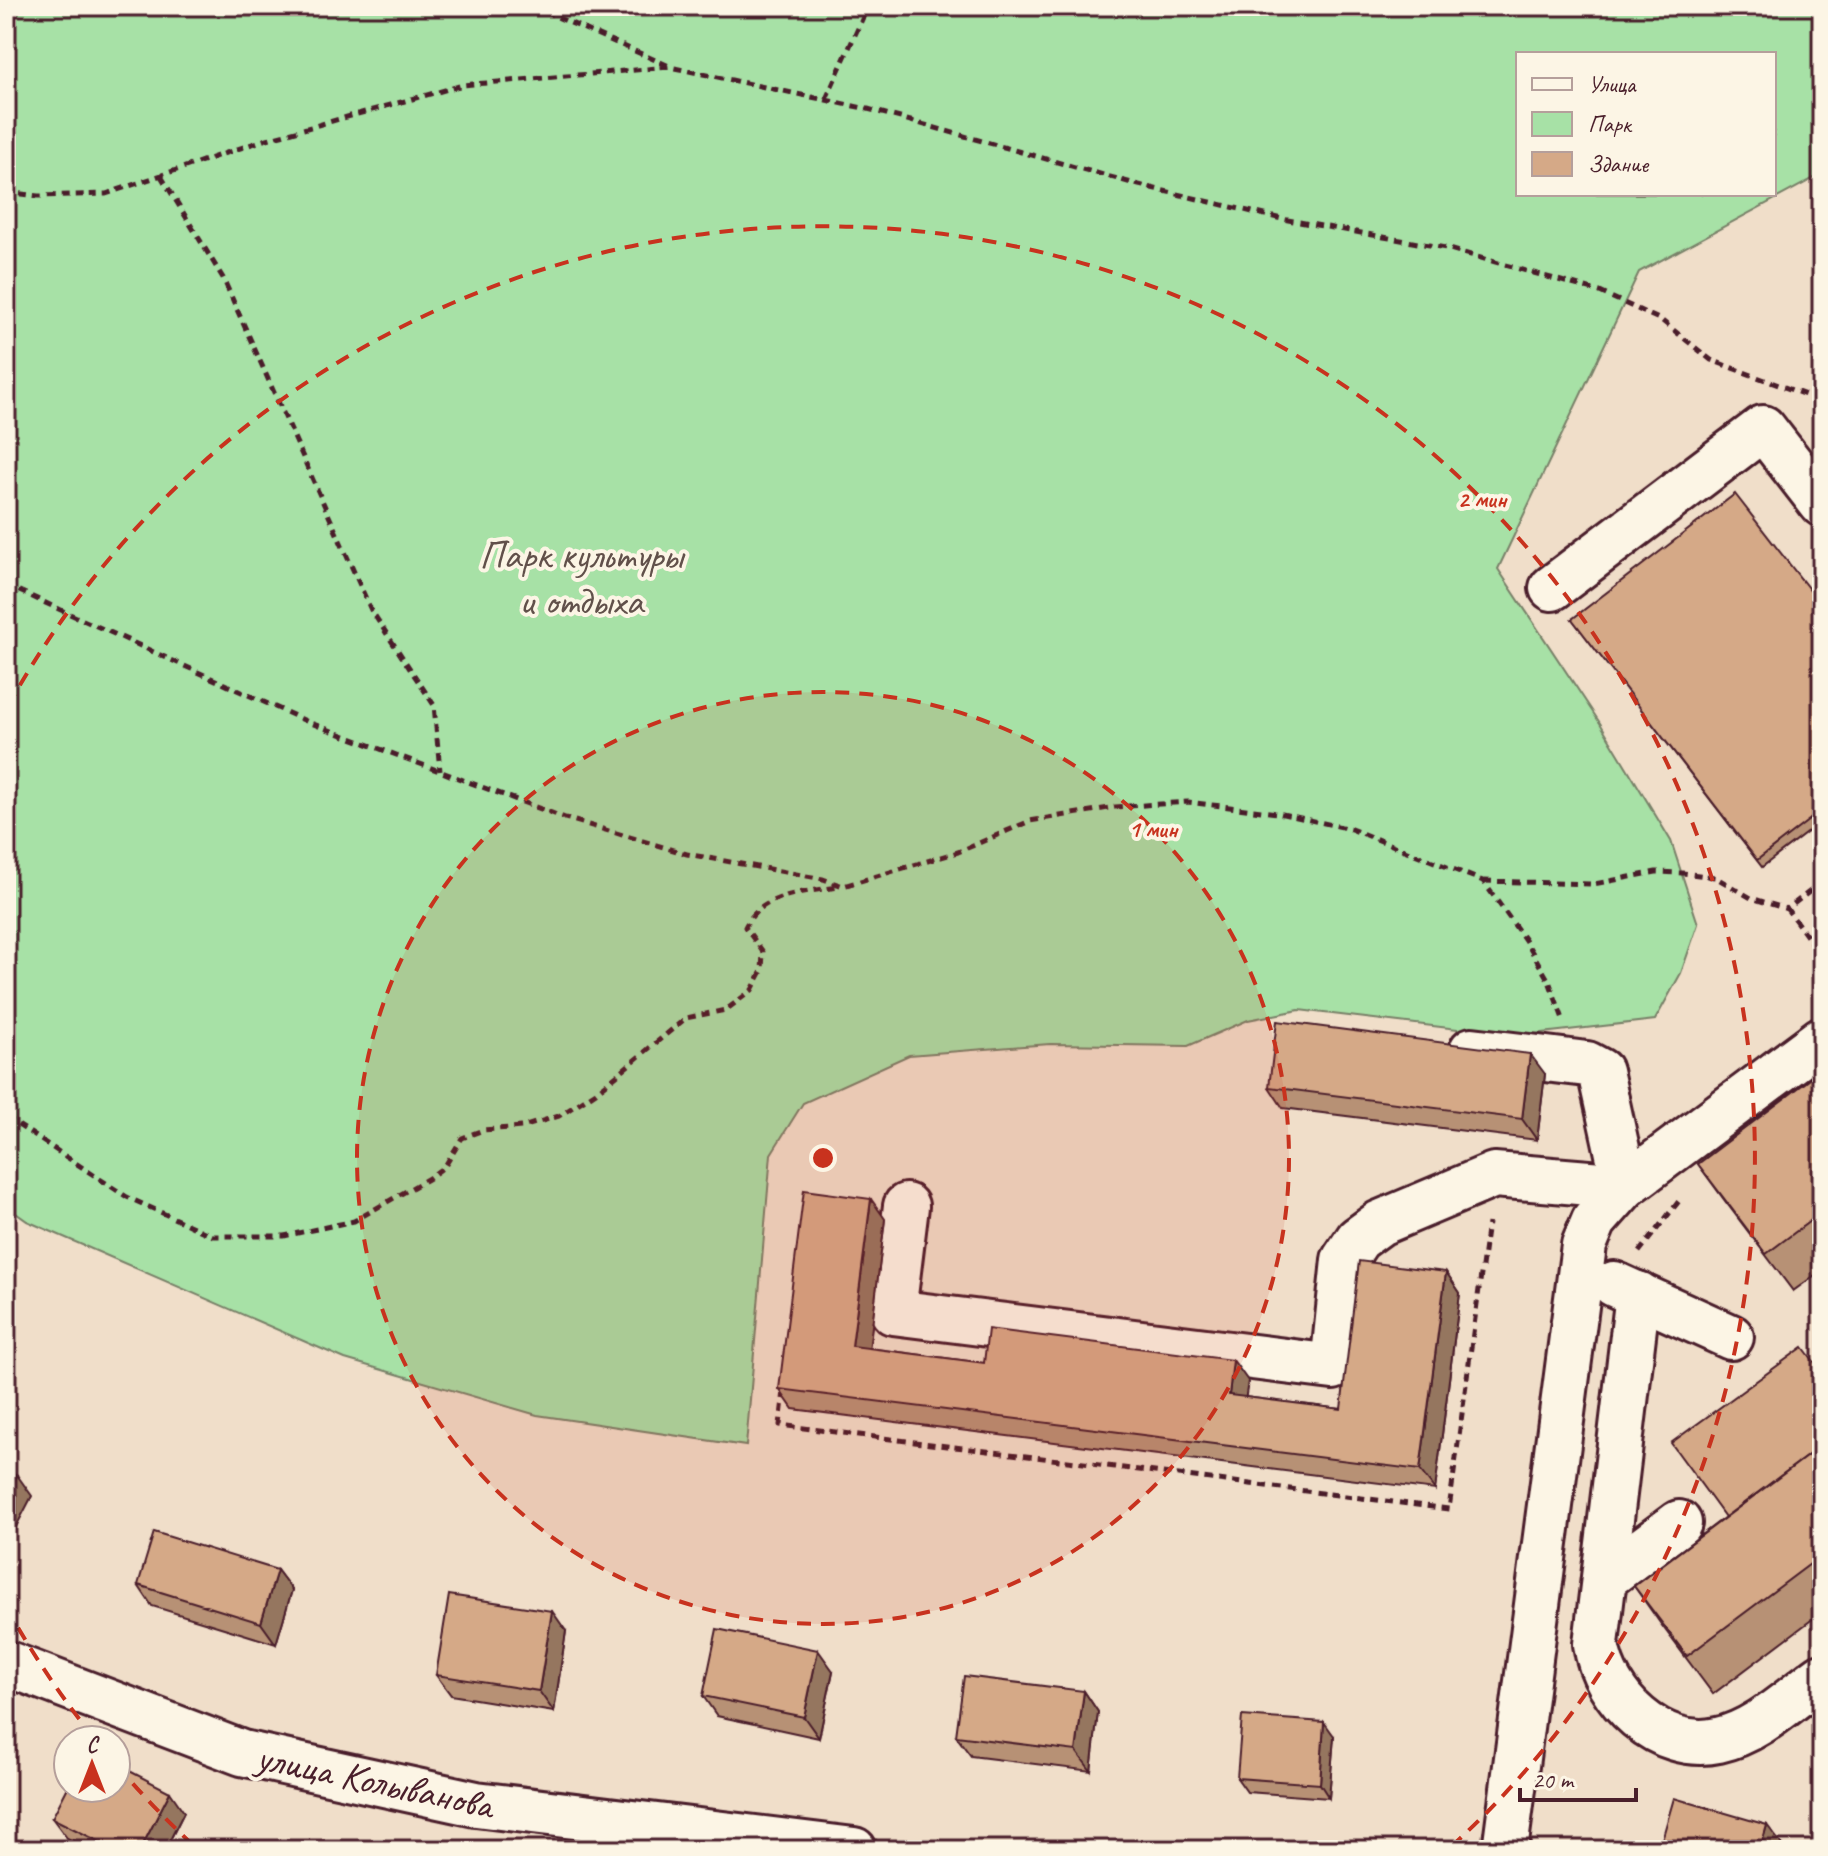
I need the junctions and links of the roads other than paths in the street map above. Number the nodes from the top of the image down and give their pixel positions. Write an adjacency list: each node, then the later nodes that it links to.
1 (1822, 504): 2 (street)
2 (1552, 588)
3 (1822, 1039): 5 (street)
4 (1440, 1046): 5 (street)
5 (1625, 1186): 6 (street); 7 (street)
6 (906, 1206)
7 (1579, 1269): 8 (street); 15 (street)
8 (1638, 1294): 9 (street); 11 (street)
9 (1731, 1337)
10 (1679, 1523): 11 (street)
11 (1605, 1578): 13 (street)
12 (6, 1663): 14 (street, улица Колыванова)
13 (1822, 1676)
14 (854, 1850)
15 (1505, 1850)

